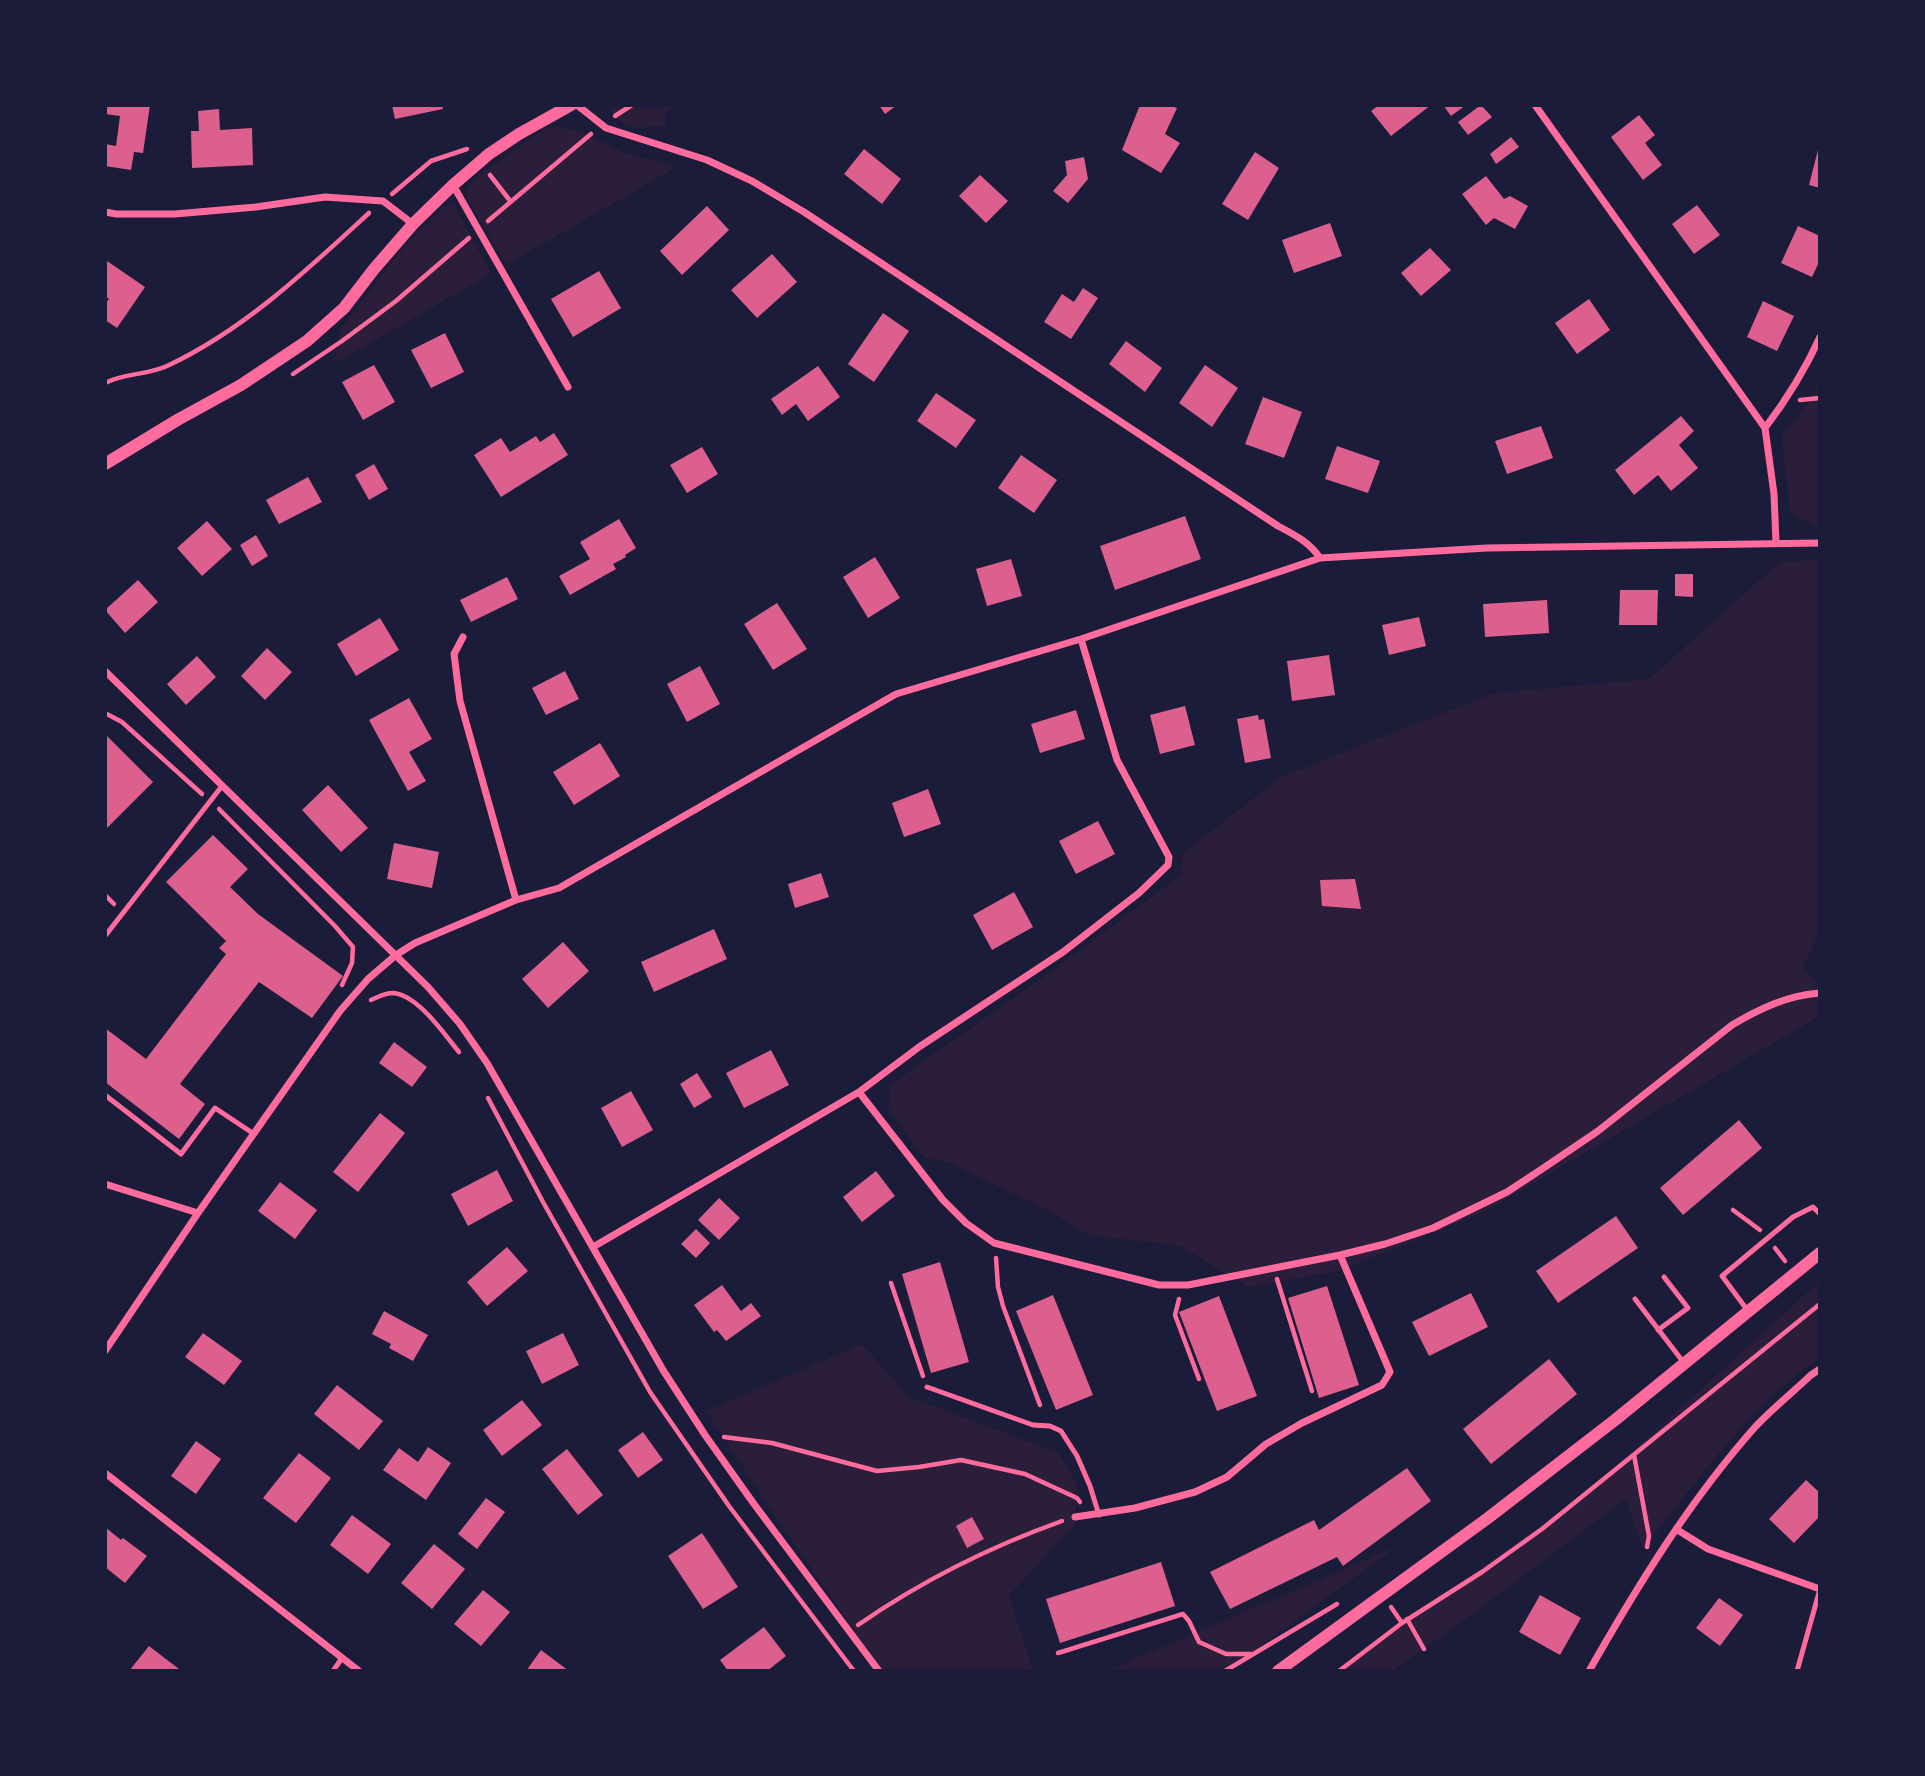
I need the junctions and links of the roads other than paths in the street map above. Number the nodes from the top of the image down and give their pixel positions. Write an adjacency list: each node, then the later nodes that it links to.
1 (571, 105): 4 (street)
2 (577, 105): 13 (street)
3 (1535, 105): 9 (street)
4 (453, 186): 6 (street); 8 (street)
5 (105, 212): 6 (street)
6 (413, 224): 10 (street)
7 (1820, 337): 9 (street)
8 (568, 387)
9 (1765, 428): 11 (street)
10 (105, 464)
11 (1776, 543): 12 (street); 13 (street)
12 (1820, 543)
13 (1320, 558): 15 (street)
14 (463, 637): 18 (street)
15 (1081, 639): 18 (street); 22 (street)
16 (105, 671): 17 (street)
17 (222, 786): 19 (lane); 20 (street)
18 (516, 900): 20 (street)
19 (105, 936)
20 (396, 955): 24 (street); 28 (street)
21 (1820, 993): 30 (street)
22 (859, 1092): 28 (street); 30 (street)
23 (105, 1096): 24 (lane)
24 (254, 1134): 26 (street)
25 (105, 1184): 26 (street)
26 (198, 1213): 35 (street)
27 (1820, 1214): 33 (lane)
28 (593, 1247): 47 (street)
29 (1820, 1253): 33 (street)
30 (1340, 1255): 40 (street)
31 (1664, 1277): 34 (lane)
32 (1635, 1299): 34 (lane)
33 (1748, 1311): 36 (street)
34 (1658, 1330): 36 (lane)
35 (105, 1351)
36 (1684, 1363): 48 (street)
37 (1820, 1368): 42 (street)
38 (927, 1387): 40 (lane)
39 (105, 1473): 44 (street)
40 (1095, 1515): 41 (street)
41 (1075, 1517)
42 (1676, 1529): 43 (street); 49 (street)
43 (1820, 1589): 50 (lane)
44 (342, 1658): 45 (lane); 46 (street)
45 (333, 1671)
46 (359, 1671)
47 (879, 1671)
48 (1278, 1671)
49 (1589, 1671)
50 (1797, 1671)

